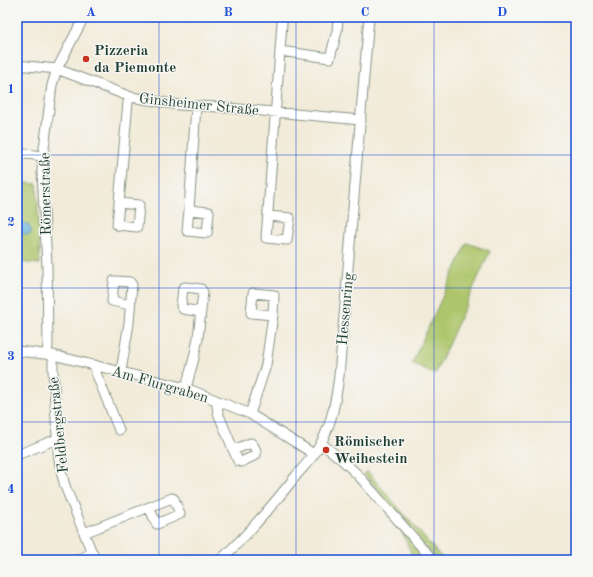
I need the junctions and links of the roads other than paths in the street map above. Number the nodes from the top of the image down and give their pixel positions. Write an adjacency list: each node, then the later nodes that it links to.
1 (84, 17): 7 (street, Römerstraße)
2 (281, 17): 5 (street)
3 (338, 17): 5 (street)
4 (369, 17): 11 (street, Hessenring)
5 (280, 51): 10 (street)
6 (17, 65): 7 (street, Ginsheimer Straße)
7 (57, 69): 8 (street, Ginsheimer Straße); 13 (street, Römerstraße)
8 (131, 97): 9 (street, Ginsheimer Straße); 14 (street)
9 (196, 106): 10 (street, Ginsheimer Straße); 15 (street)
10 (275, 112): 11 (street, Ginsheimer Straße); 16 (street)
11 (361, 120): 29 (street, Hessenring)
12 (17, 153): 13 (street)
13 (43, 156): 21 (street, Römerstraße)
14 (119, 203)
15 (189, 210)
16 (268, 216)
17 (130, 305): 23 (street)
18 (201, 312): 24 (street)
19 (273, 315): 26 (street)
20 (17, 351): 21 (street, Am Flurgraben)
21 (50, 355): 22 (street, Am Flurgraben); 28 (street, Feldbergstraße)
22 (94, 365): 23 (street, Am Flurgraben); 27 (street)
23 (121, 371): 24 (street, Am Flurgraben)
24 (186, 388): 25 (street, Am Flurgraben)
25 (218, 401): 26 (street, Am Flurgraben); 30 (street)
26 (250, 414): 29 (street, Am Flurgraben)
27 (119, 430)
28 (57, 439): 31 (street); 33 (street, Feldbergstraße)
29 (317, 449): 36 (street, Hessenring); 37 (street, Am Flurgraben)
30 (233, 450)
31 (17, 455)
32 (149, 507): 33 (street)
33 (84, 533): 34 (street, Feldbergstraße)
34 (94, 557): 35 (street)
35 (76, 560)
36 (220, 560)
37 (433, 560)

